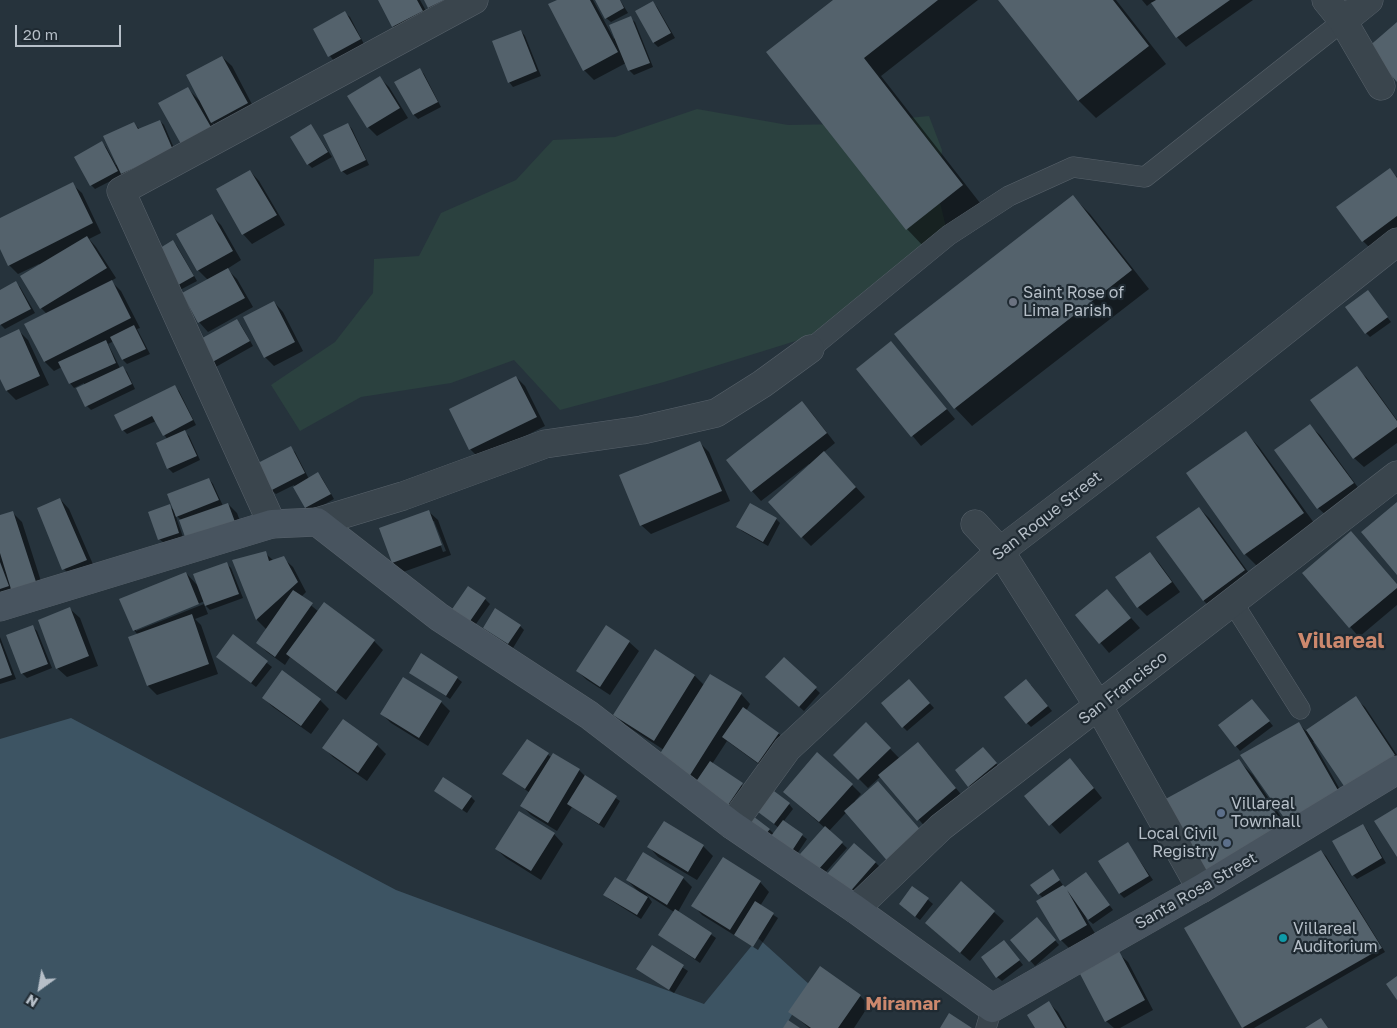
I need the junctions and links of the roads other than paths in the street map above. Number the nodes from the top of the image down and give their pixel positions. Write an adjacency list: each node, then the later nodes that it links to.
1 (474, 0): 10 (street)
2 (1326, 0): 4 (street)
3 (1369, 0): 4 (street)
4 (1343, 21): 5 (street); 7 (lane)
5 (1381, 86)
6 (1397, 242): 12 (street, San Roque Street)
7 (810, 349): 9 (street)
8 (1397, 476): 13 (street, San Francisco)
9 (317, 522): 10 (street); 18 (street)
10 (272, 524): 14 (street)
11 (975, 524): 12 (street)
12 (1000, 551): 15 (street); 18 (street, San Roque Street)
13 (1233, 603): 15 (street, San Francisco); 16 (lane)
14 (0, 607)
15 (1099, 706): 19 (street); 20 (street, San Francisco)
16 (1300, 709)
17 (1397, 770): 19 (street, Santa Rosa Street)
18 (732, 826): 20 (street)
19 (1202, 889): 21 (street, Santa Rosa Street)
20 (855, 909): 21 (street)
21 (989, 1018)

